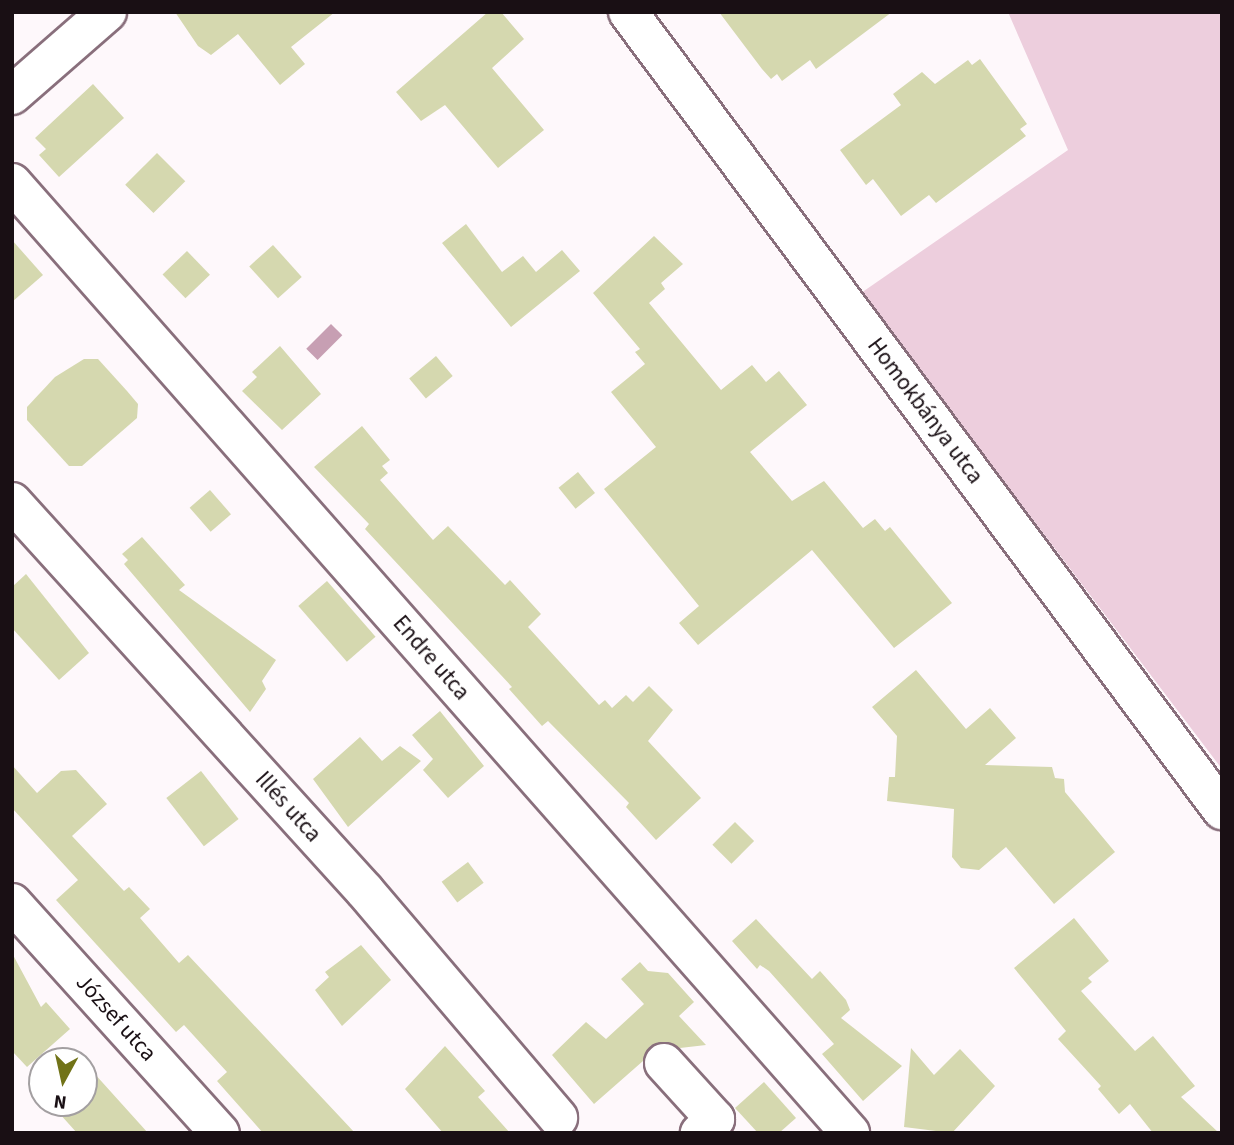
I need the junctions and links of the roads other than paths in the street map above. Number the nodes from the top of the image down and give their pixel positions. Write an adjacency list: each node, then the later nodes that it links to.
1 (107, 12): 3 (street)
2 (628, 12): 6 (street, Homokbánya utca)
3 (12, 94)
4 (12, 183): 12 (street, Endre utca)
5 (12, 502): 9 (street, Illés utca)
6 (1222, 810)
7 (12, 903): 10 (street, József utca)
8 (664, 1063): 11 (street)
9 (558, 1118)
10 (220, 1133)
11 (700, 1133)
12 (850, 1133)

